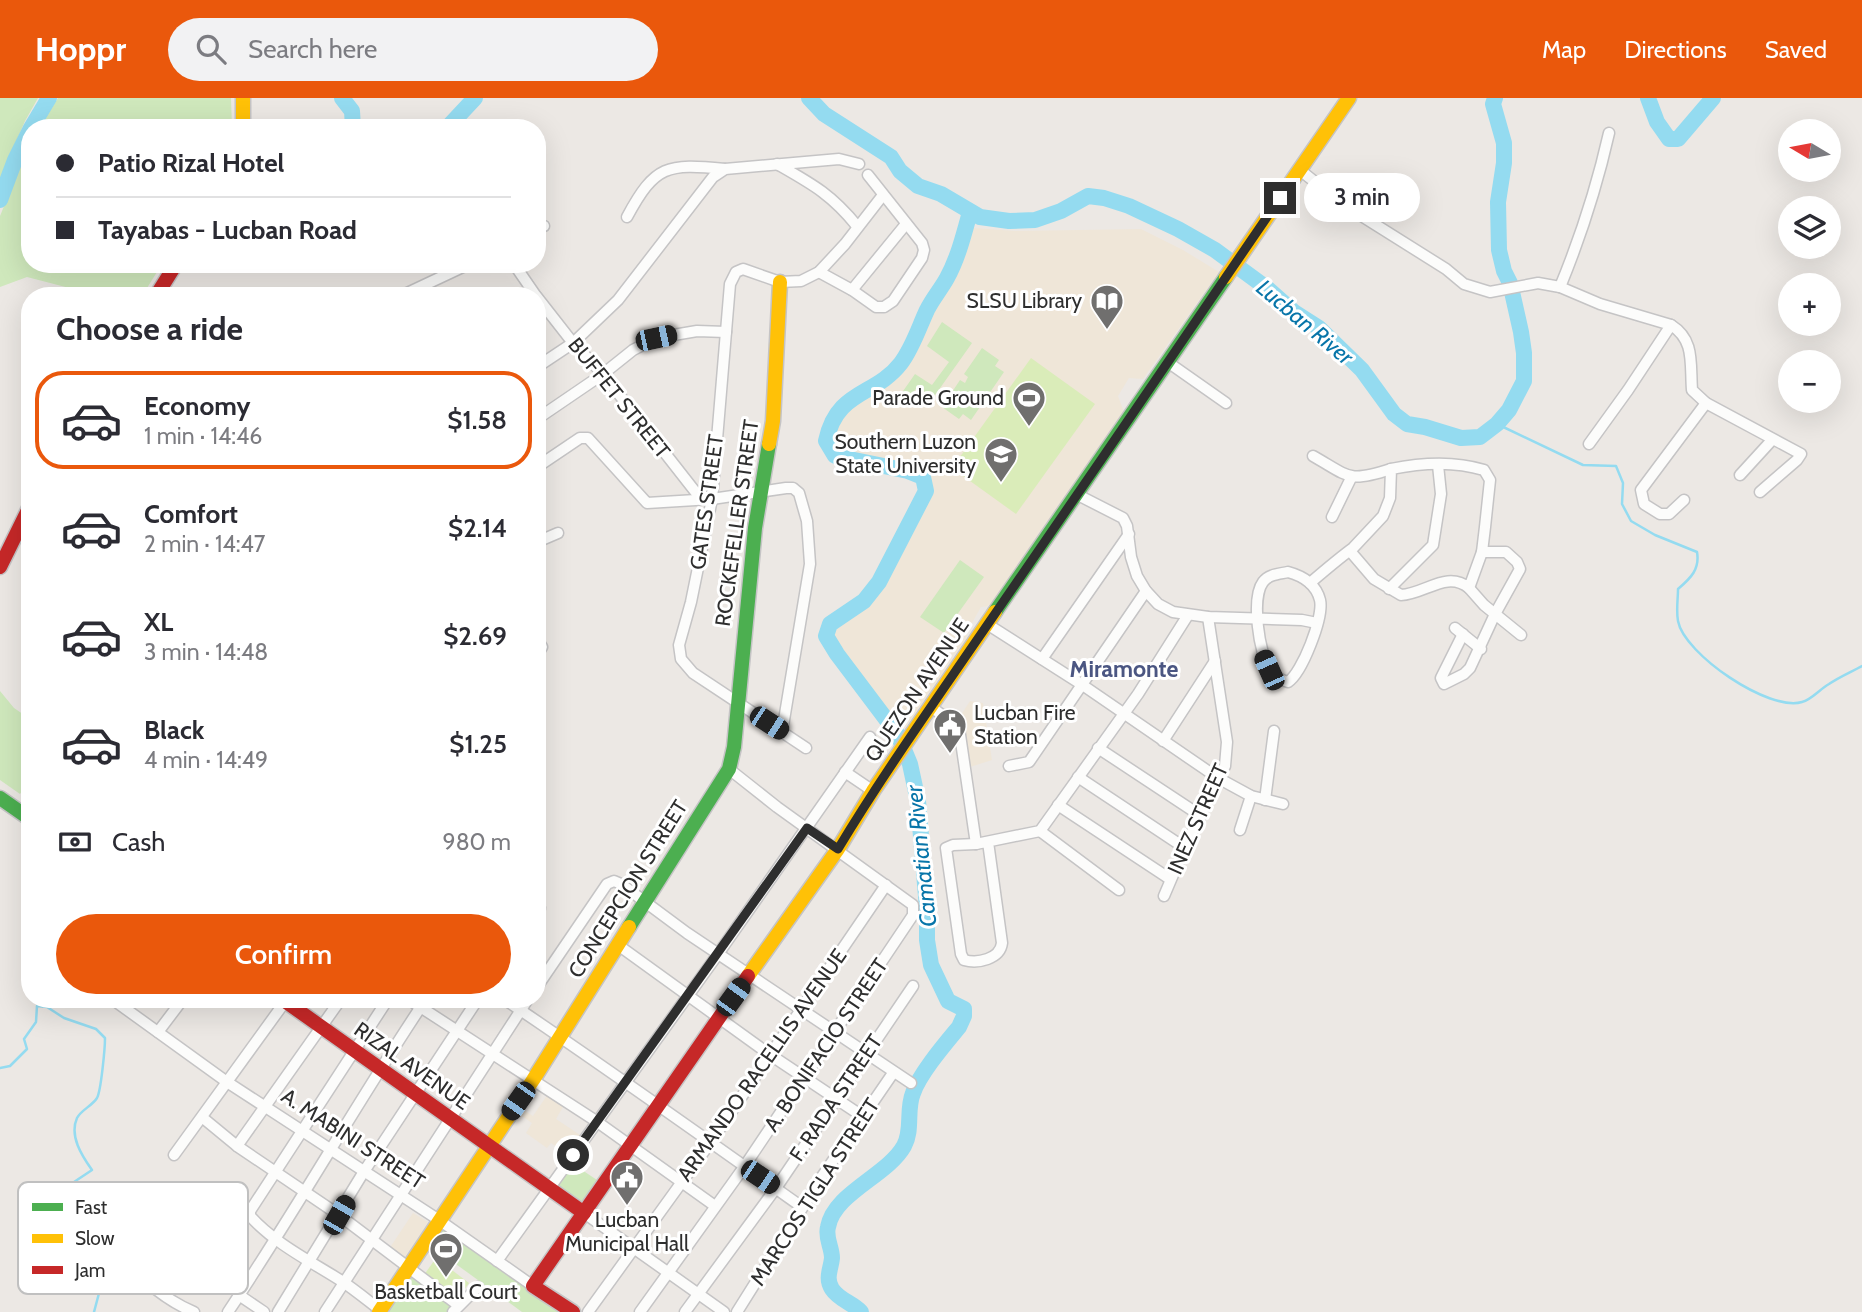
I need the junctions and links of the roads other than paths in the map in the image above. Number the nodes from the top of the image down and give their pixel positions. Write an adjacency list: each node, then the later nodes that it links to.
1 (243, 98): 3 (main road)
2 (1349, 98): 8 (main road, QUEZON AVENUE)
3 (243, 119)
4 (1609, 133): 18 (street)
5 (777, 164): 6 (street); 7 (street); 13 (street)
6 (859, 164)
7 (725, 169): 11 (street); 23 (street)
8 (1300, 170): 18 (street); 25 (main road, QUEZON AVENUE)
9 (868, 175): 10 (street)
10 (883, 195): 12 (street); 13 (street)
11 (627, 217)
12 (906, 224): 19 (street); 19 (street)
13 (857, 226): 14 (street)
14 (818, 272): 16 (street); 19 (street)
15 (450, 273): 17 (street)
16 (780, 282): 22 (street, GATES STREET); 38 (main road, ROCKEFELLER STREET)
17 (422, 287)
18 (1560, 287): 21 (street)
19 (852, 290)
20 (546, 317): 23 (street, BUFFET STREET)
21 (1671, 325): 28 (street); 31 (street)
22 (726, 332): 26 (street); 41 (street, GATES STREET)
23 (573, 342): 24 (street); 26 (street, BUFFET STREET)
24 (546, 361)
25 (1169, 363): 27 (street); 40 (main road, QUEZON AVENUE)
26 (603, 374): 29 (street); 41 (street, BUFFET STREET)
27 (1226, 402)
28 (1706, 403): 30 (street); 42 (street)
29 (546, 413)
30 (1772, 440): 36 (street); 39 (street)
31 (1589, 444)
32 (1313, 456): 37 (street)
33 (546, 461): 41 (street)
34 (1438, 464): 35 (street); 49 (street); 53 (street)
35 (1391, 469): 37 (street); 48 (street)
36 (1740, 475)
37 (1351, 478): 43 (street)
38 (761, 491): 41 (street); 66 (main road, ROCKEFELLER STREET); 70 (street)
39 (1760, 492)
40 (1076, 494): 46 (street); 60 (main road, QUEZON AVENUE)
41 (706, 499): 66 (street, GATES STREET)
42 (1684, 500)
43 (1332, 517)
44 (21, 524): 50 (main road)
45 (558, 533): 47 (street)
46 (1129, 534): 54 (street); 63 (street)
47 (546, 538)
48 (1350, 551): 51 (street); 53 (street)
49 (1482, 552): 52 (street); 55 (street)
50 (0, 567)
51 (1310, 583): 58 (street); 59 (street)
52 (1469, 587): 53 (street); 55 (street)
53 (1389, 589)
54 (1146, 591): 56 (street); 65 (street)
55 (1496, 614): 61 (street); 62 (street)
56 (1188, 615): 57 (street); 68 (street)
57 (1208, 617): 58 (street); 64 (street, INEZ STREET)
58 (1258, 619): 59 (street); 59 (street)
59 (1317, 623)
60 (987, 624): 63 (street); 67 (main road, QUEZON AVENUE)
61 (1521, 635)
62 (1480, 649): 62 (street)
63 (1042, 660): 65 (street)
64 (1215, 661): 72 (street); 79 (street, INEZ STREET)
65 (1081, 684): 68 (street); 75 (street)
66 (738, 704): 70 (street, GATES STREET); 76 (main road, ROCKEFELLER STREET)
67 (930, 706): 80 (main road, QUEZON AVENUE); 91 (street)
68 (1124, 714): 72 (street); 74 (street)
69 (1274, 731): 83 (street)
70 (782, 732): 73 (street, GATES STREET)
71 (870, 737): 77 (street)
72 (1163, 741): 79 (street)
73 (806, 748)
74 (1098, 748): 78 (street); 87 (street)
75 (1009, 766)
76 (729, 769): 88 (street); 98 (main road, CONCEPCION STREET)
77 (845, 772): 80 (street); 88 (street)
78 (1078, 776): 85 (street); 92 (street)
79 (1218, 778): 81 (street); 87 (street, INEZ STREET)
80 (873, 791): 93 (main road, QUEZON AVENUE)
81 (1251, 796): 83 (street); 89 (street)
82 (0, 798): 86 (main road)
83 (1265, 800): 84 (street)
84 (1283, 804)
85 (1058, 805): 90 (street); 94 (street)
86 (21, 813)
87 (1201, 816): 92 (street, INEZ STREET)
88 (807, 828): 93 (street); 100 (street)
89 (1240, 830)
90 (1040, 831): 91 (street); 96 (street)
91 (982, 843): 91 (street)
92 (1185, 848): 94 (street, INEZ STREET)
93 (838, 849): 95 (street); 102 (main road, QUEZON AVENUE)
94 (1170, 879): 97 (street, INEZ STREET)
95 (886, 886): 116 (street, ARMANDO RACELLIS AVENUE); 121 (street, A. BONIFACIO STREET)
96 (1119, 890)
97 (1164, 896)
98 (645, 902): 99 (main road, CONCEPCION STREET); 100 (street); 101 (street)
99 (618, 945): 104 (street); 122 (main road, CONCEPCION STREET)
100 (718, 954): 102 (street); 104 (street)
101 (546, 974)
102 (749, 975): 116 (street); 117 (main road, QUEZON AVENUE)
103 (912, 986): 126 (street, F. RADA STREET)
104 (688, 996): 117 (street); 132 (street)
105 (125, 1008): 120 (street, A. MABINI STREET)
106 (176, 1008): 120 (street)
107 (279, 1008): 131 (street)
108 (296, 1008): 118 (main road, RIZAL AVENUE)
109 (335, 1008): 118 (street)
110 (382, 1008): 123 (street)
111 (420, 1008): 127 (street)
112 (429, 1008): 119 (street)
113 (472, 1008): 119 (street)
114 (517, 1008): 115 (street)
115 (520, 1010): 122 (street); 124 (street)
116 (801, 1010): 121 (street); 125 (street, ARMANDO RACELLIS AVENUE)
117 (718, 1018): 125 (street); 136 (main road, QUEZON AVENUE)
118 (321, 1027): 123 (main road, RIZAL AVENUE); 137 (street)
119 (457, 1030): 124 (street); 134 (street)
120 (158, 1032): 131 (street, A. MABINI STREET)
121 (834, 1033): 126 (street); 129 (street, A. BONIFACIO STREET)
122 (560, 1036): 130 (main road, CONCEPCION STREET); 132 (street)
123 (353, 1050): 127 (main road, RIZAL AVENUE); 142 (street)
124 (494, 1053): 130 (street); 140 (street)
125 (769, 1054): 129 (street); 143 (street, ARMANDO RACELLIS AVENUE)
126 (866, 1055): 128 (street); 135 (street, F. RADA STREET)
127 (381, 1069): 134 (main road, RIZAL AVENUE); 147 (street)
128 (894, 1073): 133 (street); 138 (street, MARCOS TIGLA STREET)
129 (803, 1077): 135 (street); 149 (street, A. BONIFACIO STREET)
130 (533, 1080): 141 (street); 144 (main road, CONCEPCION STREET)
131 (227, 1082): 137 (street, A. MABINI STREET); 139 (street)
132 (624, 1083): 136 (street); 141 (street)
133 (911, 1083)
134 (415, 1093): 140 (main road, RIZAL AVENUE); 151 (street)
135 (835, 1100): 138 (street); 154 (street, F. RADA STREET)
136 (657, 1105): 143 (street); 146 (main road, QUEZON AVENUE)
137 (266, 1107): 142 (street, A. MABINI STREET); 145 (street)
138 (862, 1116): 158 (street, MARCOS TIGLA STREET)
139 (202, 1118): 145 (street); 148 (street)
140 (450, 1118): 144 (main road, RIZAL AVENUE); 156 (street)
141 (596, 1121): 146 (street); 153 (street)
142 (301, 1131): 147 (street, A. MABINI STREET); 150 (street)
143 (710, 1143): 149 (street); 152 (street, ARMANDO RACELLIS AVENUE)
144 (488, 1145): 153 (main road, RIZAL AVENUE); 161 (main road, CONCEPCION STREET)
145 (237, 1146): 150 (street)
146 (630, 1146): 152 (street); 159 (main road, QUEZON AVENUE)
147 (330, 1150): 151 (street, A. MABINI STREET); 155 (street)
148 (174, 1155)
149 (744, 1167): 154 (street); 157 (street, A. BONIFACIO STREET)
150 (275, 1172): 155 (street); 162 (street)
151 (363, 1172): 156 (street, A. MABINI STREET); 160 (street)
152 (682, 1182): 157 (street); 164 (street, ARMANDO RACELLIS AVENUE)
153 (549, 1188): 159 (main road, RIZAL AVENUE); 166 (street)
154 (776, 1188): 158 (street); 174 (street, F. RADA STREET)
155 (307, 1192): 160 (street); 162 (street)
156 (401, 1196): 161 (street, A. MABINI STREET); 163 (street)
157 (715, 1206): 168 (street, A. BONIFACIO STREET)
158 (802, 1207): 188 (street, MARCOS TIGLA STREET)
159 (584, 1213): 164 (street, RIZAL AVENUE); 171 (main road, QUEZON AVENUE)
160 (339, 1215): 163 (street); 165 (street)
161 (439, 1220): 166 (street, A. MABINI STREET); 167 (main road, CONCEPCION STREET)
162 (277, 1240): 165 (street); 169 (street)
163 (372, 1240): 167 (street); 170 (street)
164 (633, 1249): 168 (street, RIZAL AVENUE); 184 (street, ARMANDO RACELLIS AVENUE)
165 (310, 1261): 170 (street); 181 (street)
166 (497, 1261): 171 (street, A. MABINI STREET)
167 (408, 1267): 176 (street); 177 (main road, CONCEPCION STREET)
168 (666, 1273): 174 (street, RIZAL AVENUE); 185 (street, A. BONIFACIO STREET)
169 (248, 1282)
170 (344, 1283): 177 (street); 182 (street)
171 (533, 1286): 183 (main road, A. MABINI STREET)
172 (478, 1287): 176 (street)
173 (161, 1294): 178 (street)
174 (697, 1294): 186 (street, F. RADA STREET); 187 (street, RIZAL AVENUE)
175 (239, 1295): 179 (street); 180 (street)
176 (456, 1309)
177 (380, 1311)
178 (194, 1312)
179 (228, 1312)
180 (264, 1312)
181 (278, 1312)
182 (325, 1312)
183 (573, 1312)
184 (588, 1312)
185 (640, 1312)
186 (685, 1312)
187 (724, 1312)
188 (737, 1312)

